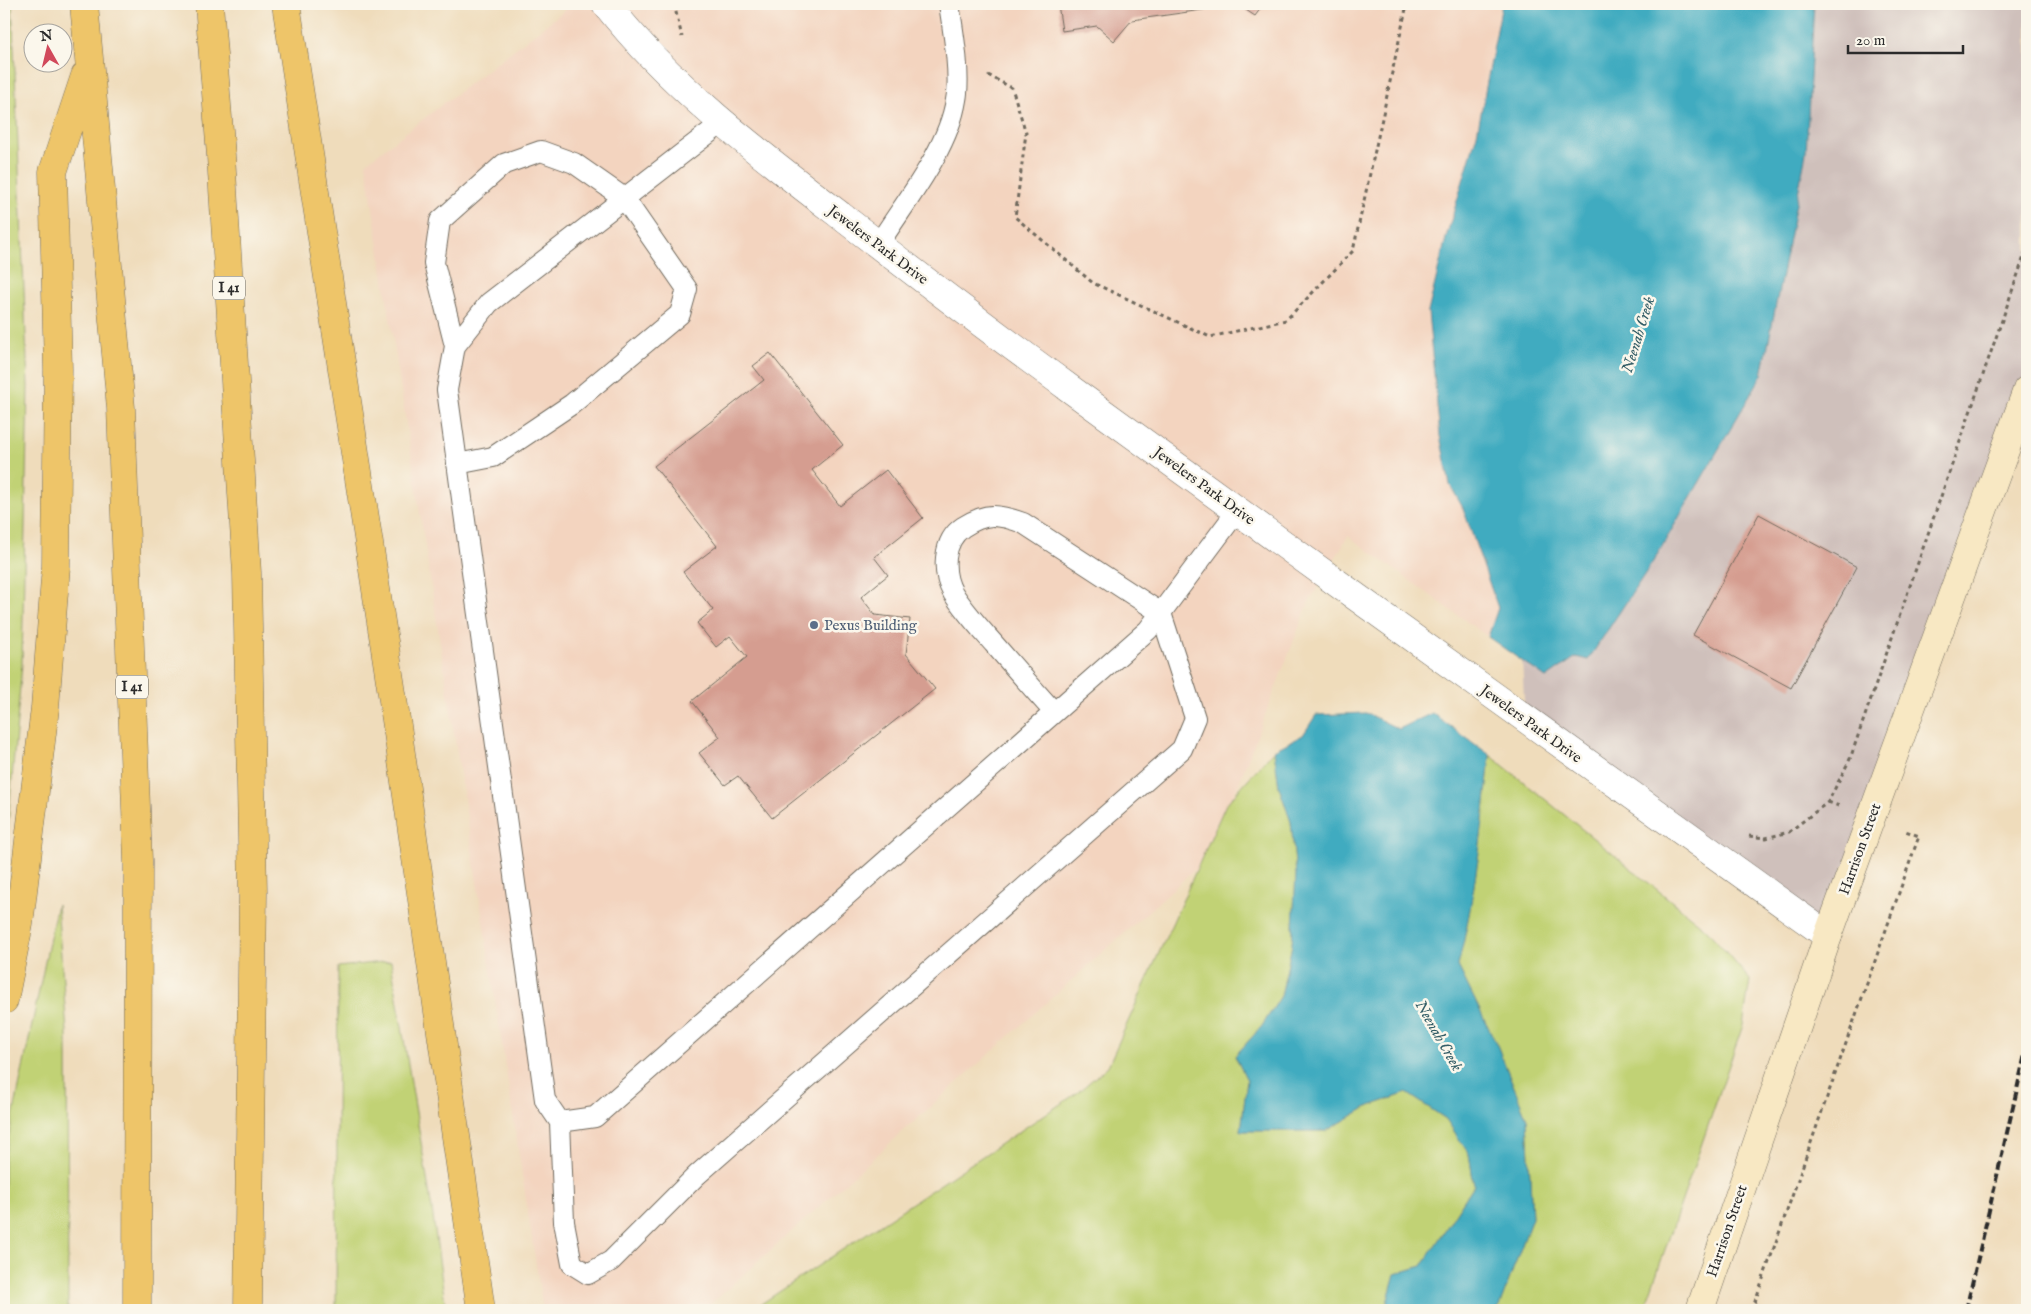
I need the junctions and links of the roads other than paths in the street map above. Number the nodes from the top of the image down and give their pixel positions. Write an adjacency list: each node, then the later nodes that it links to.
1 (84, 4): 6 (highway, I 41)
2 (209, 4): 20 (highway, I 41)
3 (286, 4): 21 (highway)
4 (606, 4): 7 (street, Jewelers Park Drive)
5 (949, 4): 9 (lane)
6 (89, 65): 17 (highway); 19 (highway, I 41)
7 (723, 122): 8 (lane); 9 (street, Jewelers Park Drive)
8 (624, 198): 10 (lane); 10 (lane); 12 (lane)
9 (878, 245): 13 (street, Jewelers Park Drive)
10 (454, 346): 12 (lane)
11 (2027, 390): 16 (main road, Harrison Street)
12 (457, 464): 18 (lane)
13 (1238, 511): 14 (lane); 16 (street, Jewelers Park Drive)
14 (1161, 614): 15 (lane); 15 (lane); 18 (lane)
15 (1054, 712): 18 (lane)
16 (1828, 936): 22 (main road, Harrison Street)
17 (4, 1000)
18 (560, 1122)
19 (138, 1310)
20 (248, 1310)
21 (481, 1310)
22 (1700, 1310)

